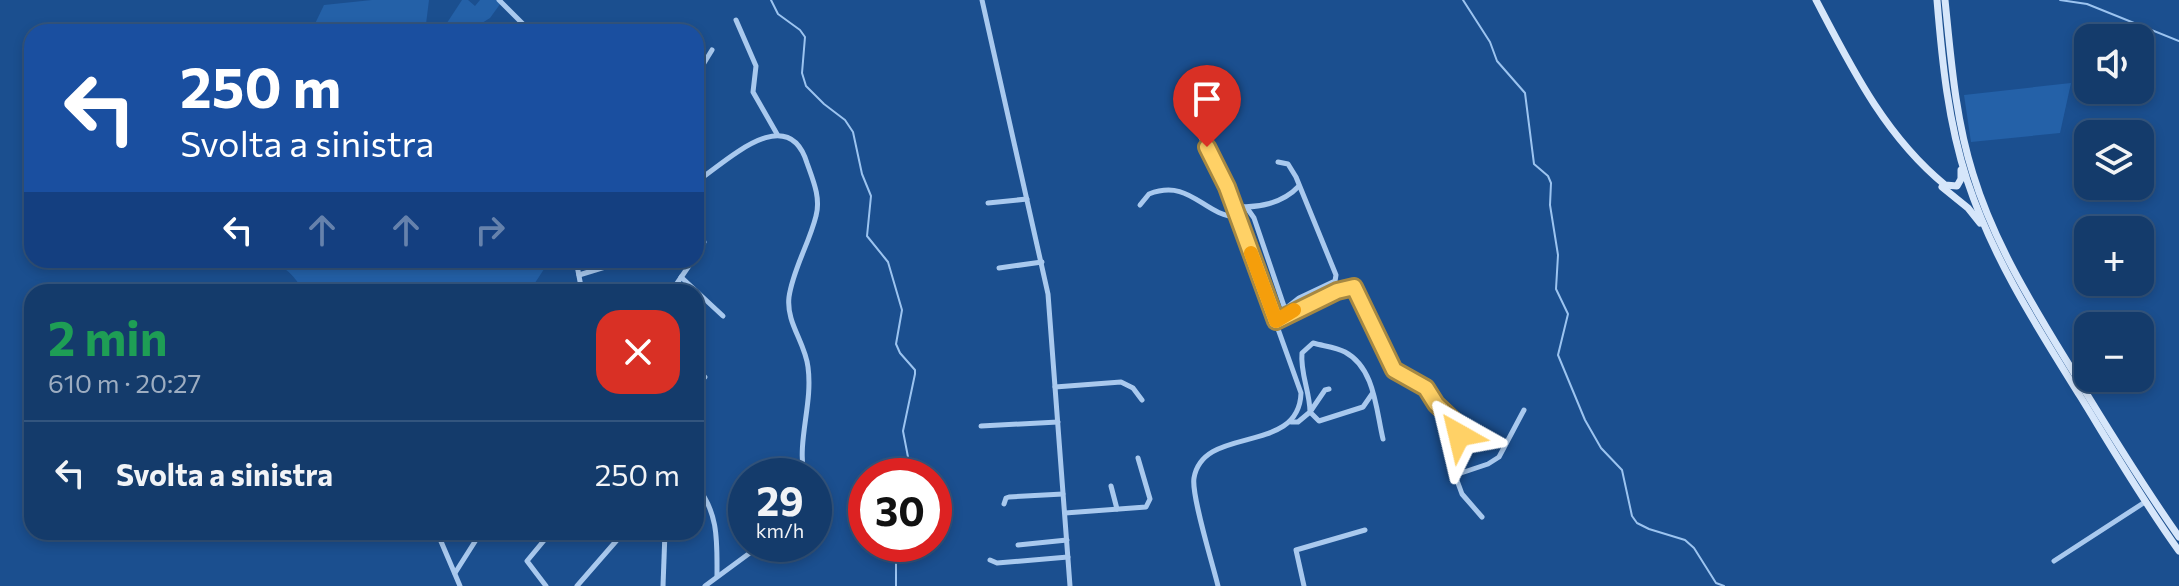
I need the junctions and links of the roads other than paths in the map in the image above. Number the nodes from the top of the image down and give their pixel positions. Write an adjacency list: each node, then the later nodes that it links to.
1 (499, 0): 7 (street)
2 (982, 0): 17 (street)
3 (1816, 0): 15 (main road)
4 (1937, 0): 12 (main road)
5 (1945, 0): 61 (main road)
6 (736, 20): 11 (street)
7 (524, 24)
8 (712, 50): 9 (street)
9 (704, 63)
10 (1195, 126): 20 (street)
11 (777, 134): 14 (street); 47 (street)
12 (1959, 154): 15 (main road); 23 (main road)
13 (1278, 162): 16 (street)
14 (704, 176)
15 (1934, 176): 23 (main road)
16 (1299, 186): 21 (street); 21 (street)
17 (1027, 199): 18 (street); 24 (street)
18 (988, 203)
19 (1140, 205): 22 (street)
20 (1234, 206): 21 (street); 22 (street)
21 (1247, 208)
22 (1238, 217): 36 (street)
23 (1987, 232): 55 (main road)
24 (1042, 262): 28 (street); 37 (street)
25 (578, 268): 29 (street)
26 (602, 268): 29 (street)
27 (687, 268): 30 (street)
28 (999, 268)
29 (579, 275): 31 (street)
30 (681, 277): 32 (street); 33 (street)
31 (581, 284)
32 (676, 284)
33 (689, 284)
34 (704, 298): 35 (street)
35 (723, 316)
36 (1276, 321): 44 (street); 49 (street)
37 (1055, 387): 40 (street); 43 (street)
38 (1329, 389): 42 (street)
39 (1373, 394): 42 (street); 42 (street); 46 (street)
40 (1142, 400)
41 (1524, 410): 50 (street)
42 (1310, 412): 44 (street)
43 (1058, 422): 45 (street); 53 (street)
44 (1291, 422): 82 (street)
45 (981, 426)
46 (1383, 439)
47 (802, 458)
48 (1138, 458): 57 (street)
49 (1454, 465): 50 (street); 51 (street)
50 (1465, 470): 51 (street)
51 (1455, 475): 59 (street)
52 (1111, 486): 57 (street)
53 (1063, 494): 56 (street); 58 (street)
54 (704, 497): 75 (street)
55 (2146, 501): 69 (main road); 72 (street)
56 (1004, 504)
57 (1117, 509): 58 (street)
58 (1065, 513): 67 (street)
59 (1482, 517)
60 (1365, 530): 83 (street)
61 (2179, 537)
62 (441, 540): 74 (street)
63 (476, 540): 74 (street)
64 (544, 540): 77 (street)
65 (617, 540): 78 (street)
66 (665, 540): 79 (street)
67 (1067, 540): 68 (street); 70 (street)
68 (1018, 545)
69 (2179, 551)
70 (1068, 557): 71 (street); 81 (street)
71 (990, 560)
72 (2054, 561)
73 (737, 562): 75 (street)
74 (455, 573): 76 (street)
75 (717, 576): 80 (street)
76 (460, 586)
77 (546, 586)
78 (577, 586)
79 (663, 586)
80 (705, 586)
81 (1070, 586)
82 (1218, 586)
83 (1304, 586)

